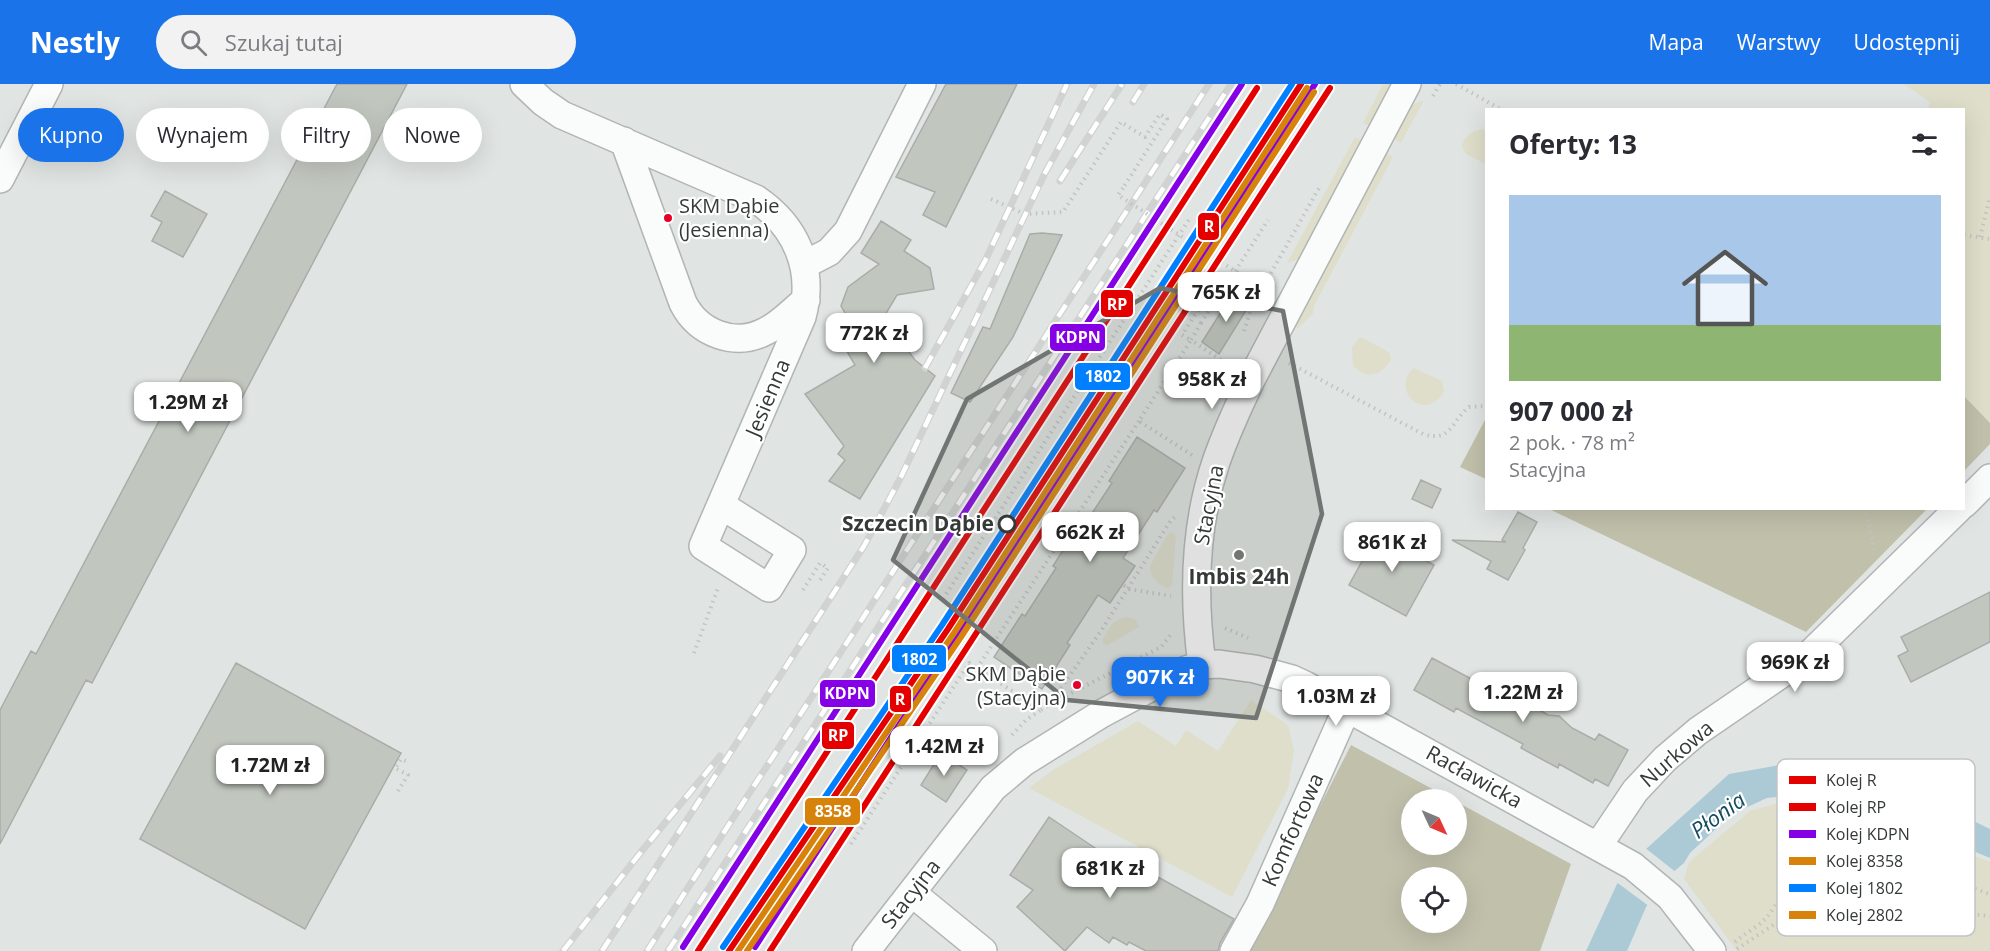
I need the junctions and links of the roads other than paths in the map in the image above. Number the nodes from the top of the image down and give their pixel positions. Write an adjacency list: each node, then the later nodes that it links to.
1 (49, 84): 6 (street)
2 (524, 84): 5 (street, Jesienna)
3 (922, 84): 7 (street)
4 (1407, 84): 13 (street, Stacyjna)
5 (624, 141): 7 (street, Jesienna); 8 (street)
6 (0, 179)
7 (804, 265): 8 (street, Jesienna)
8 (806, 300): 11 (street, Jesienna)
9 (1990, 478): 10 (street)
10 (1965, 503)
11 (721, 505): 11 (street, Jesienna)
12 (1957, 510): 15 (street, Nurkowa)
13 (1202, 665): 14 (street, Racławicka); 16 (street, Stacyjna)
14 (1347, 708): 15 (street, Racławicka); 20 (street, Komfortowa)
15 (1598, 846): 17 (street, Racławicka)
16 (912, 893): 18 (street, Stacyjna); 19 (street)
17 (1725, 950)
18 (866, 951)
19 (983, 951)
20 (1234, 951)

